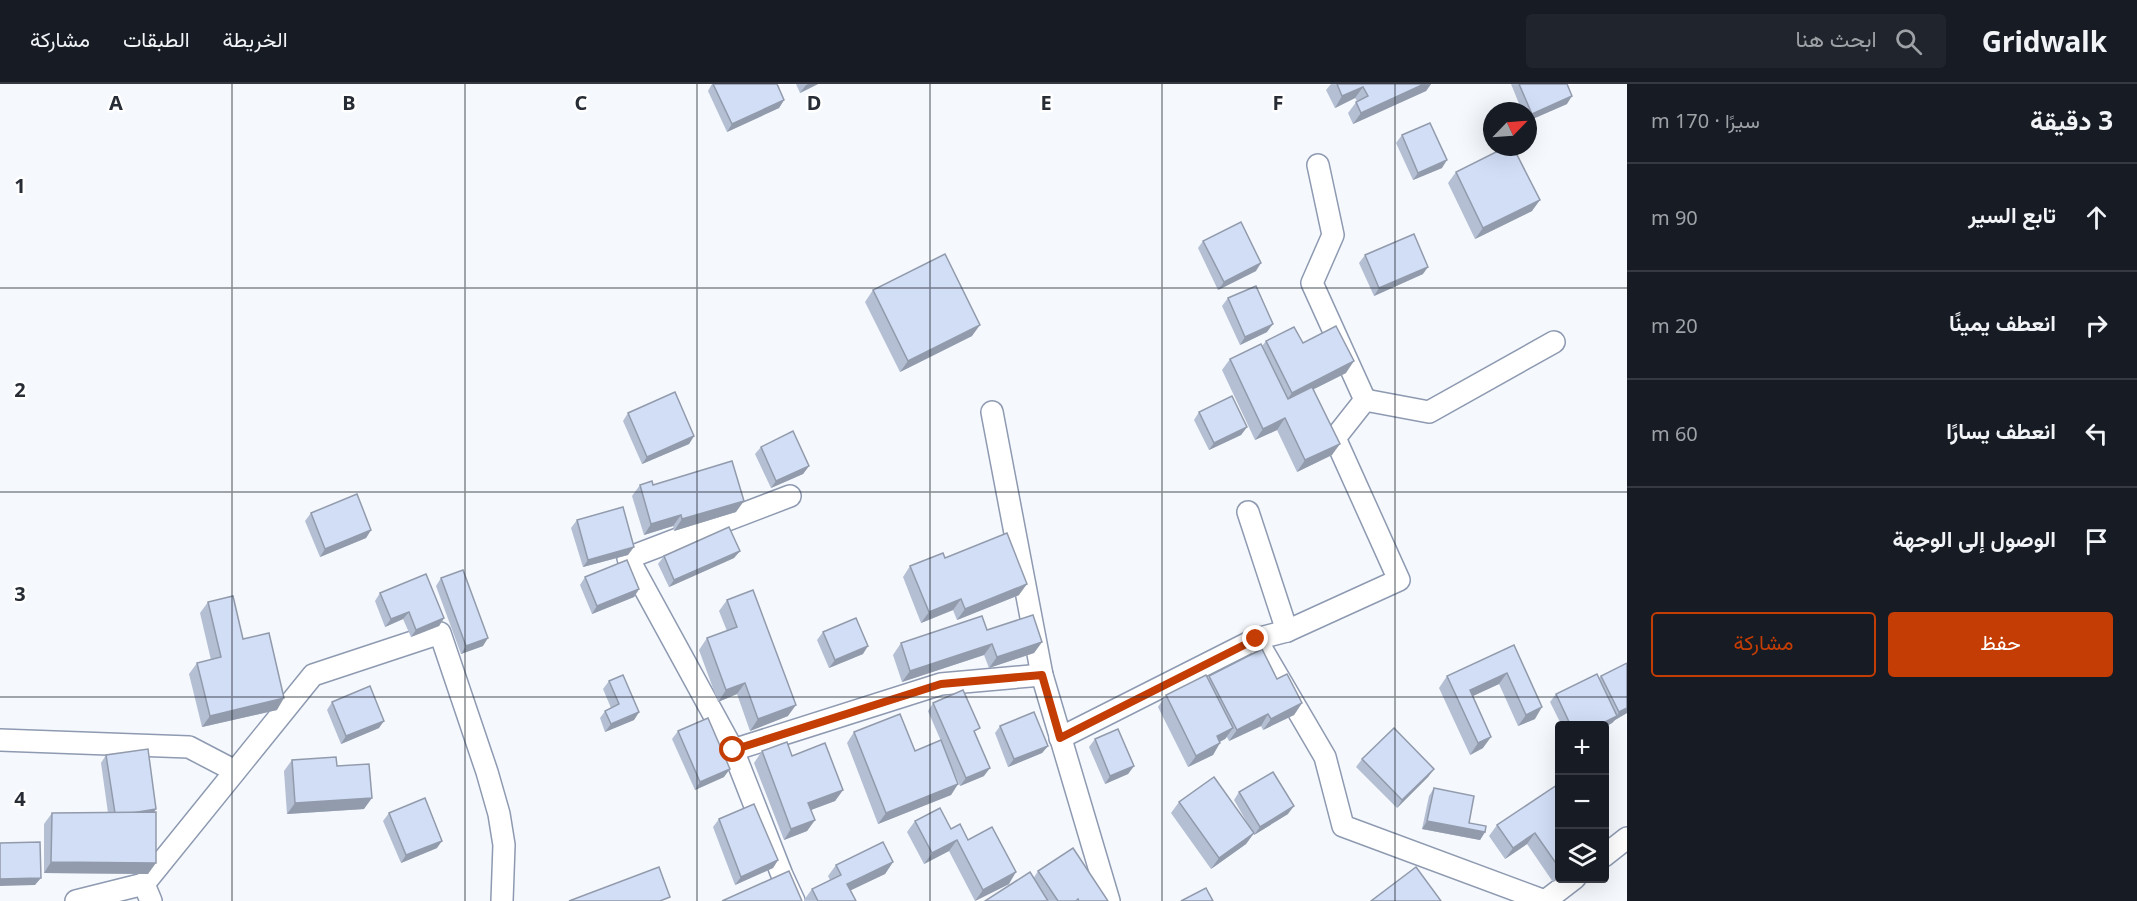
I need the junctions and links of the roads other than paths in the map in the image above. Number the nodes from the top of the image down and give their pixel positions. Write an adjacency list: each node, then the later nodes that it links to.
1 (1318, 165): 3 (street)
2 (1554, 342): 3 (street)
3 (1365, 400): 7 (street)
4 (992, 412): 9 (street)
5 (790, 496): 12 (street)
6 (1248, 512): 7 (street)
7 (1287, 630): 8 (street)
8 (1256, 639): 10 (street); 22 (street)
9 (1042, 675): 10 (street); 12 (street)
10 (1060, 738): 21 (street)
11 (0, 740): 13 (street)
12 (733, 750): 20 (street)
13 (235, 771): 17 (street); 19 (street)
14 (1627, 838): 15 (street)
15 (1609, 853)
16 (1570, 883): 22 (street)
17 (147, 893): 18 (street)
18 (76, 901)
19 (502, 901)
20 (794, 901)
21 (1109, 901)
22 (1545, 901)

